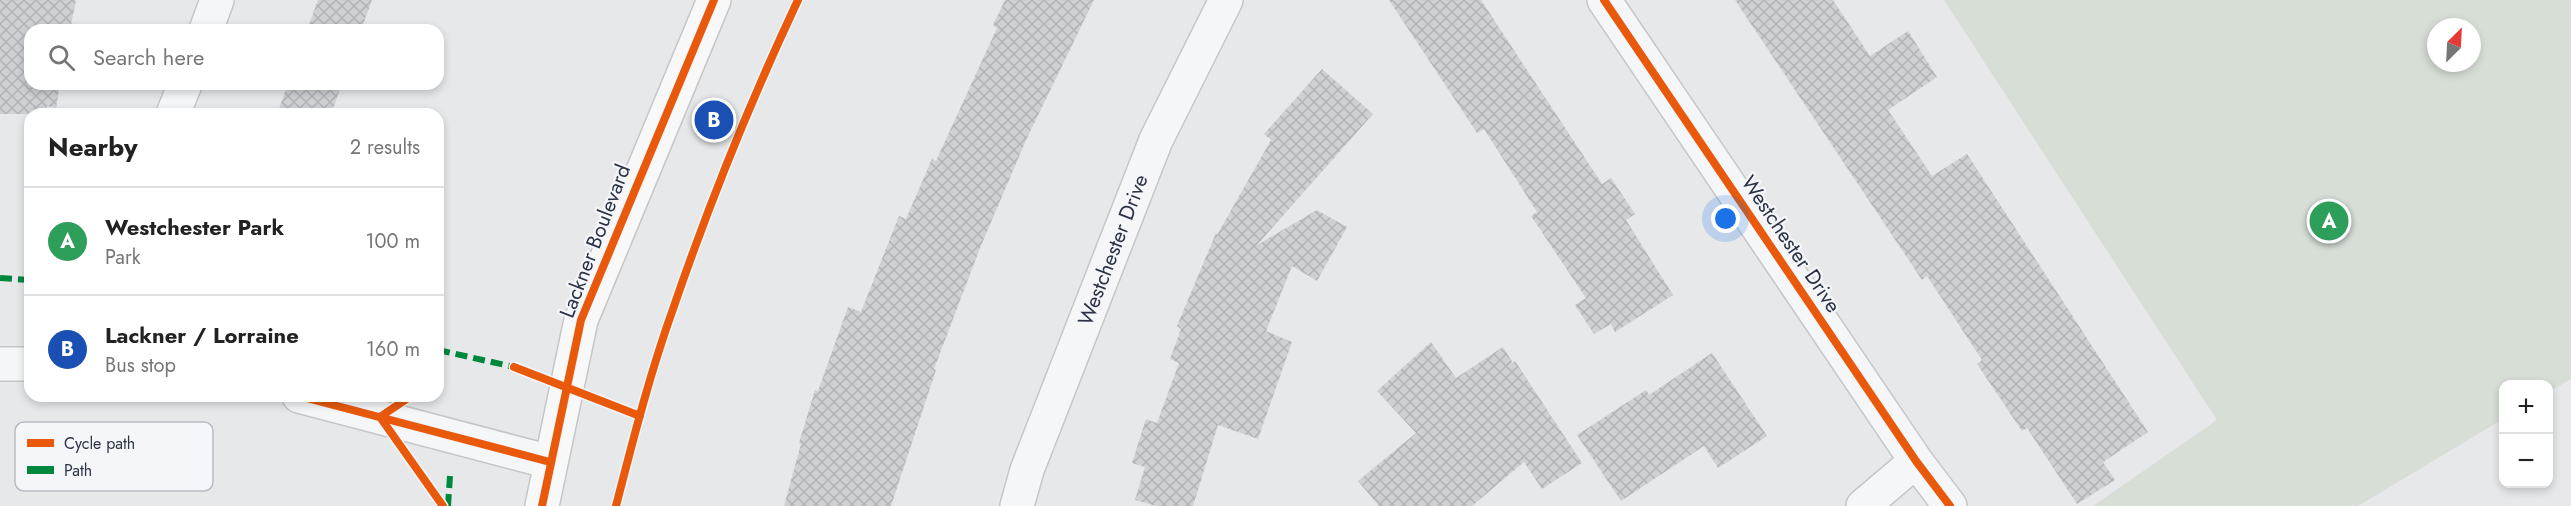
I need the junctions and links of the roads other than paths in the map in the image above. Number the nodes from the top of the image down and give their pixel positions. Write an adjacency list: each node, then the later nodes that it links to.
1 (218, 0): 5 (street)
2 (714, 0): 12 (main road, Lackner Boulevard)
3 (1226, 0): 14 (street, Westchester Drive)
4 (1604, 0): 11 (street, Westchester Drive)
5 (208, 24)
6 (183, 90): 7 (street)
7 (175, 108)
8 (0, 364): 9 (street)
9 (24, 364)
10 (322, 402): 12 (street)
11 (1916, 461): 15 (street); 16 (street, Westchester Drive)
12 (550, 462): 13 (main road, Lackner Boulevard)
13 (542, 506)
14 (1017, 506)
15 (1863, 506)
16 (1950, 506)

